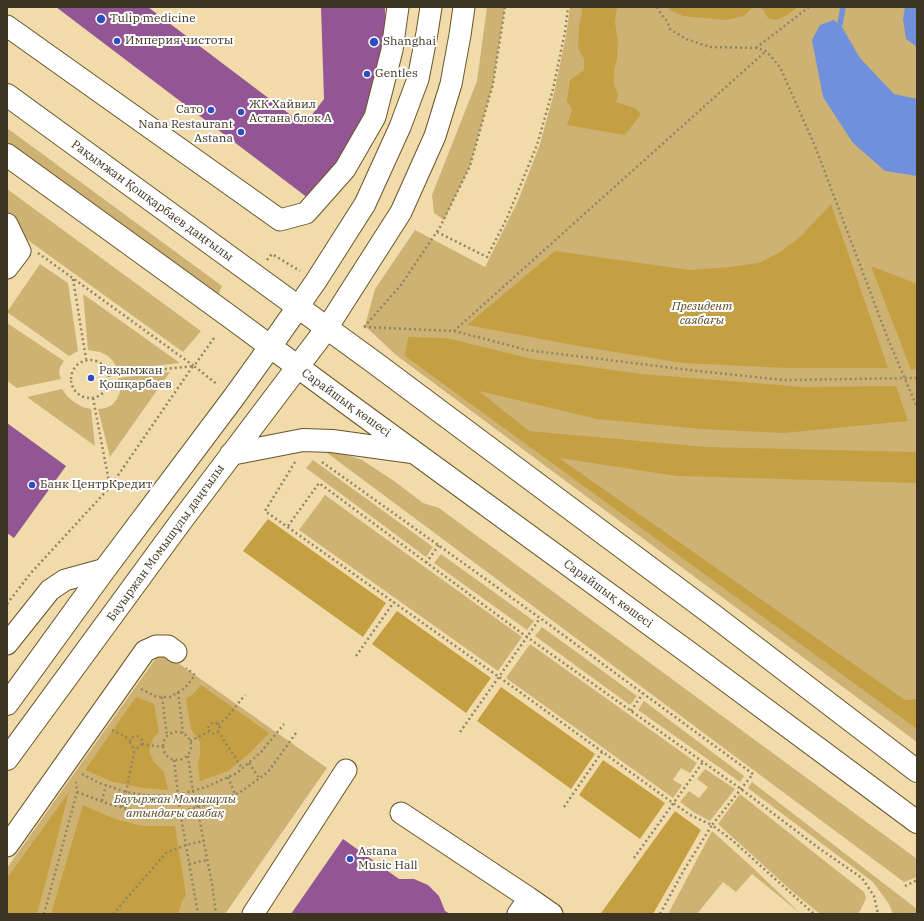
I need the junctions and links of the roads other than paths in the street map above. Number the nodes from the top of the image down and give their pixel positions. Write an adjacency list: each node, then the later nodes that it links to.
1 (398, 7): 4 (street)
2 (431, 7): 9 (street)
3 (464, 7): 10 (street)
4 (7, 26)
5 (7, 95): 9 (main road, Рақымжан Қошқарбаев даңғылы)
6 (7, 156): 11 (main road)
7 (7, 224): 8 (street)
8 (7, 268)
9 (298, 307): 10 (main road, Рақымжан Қошқарбаев даңғылы); 11 (main road)
10 (327, 328): 12 (main road, Бауыржан Момышұлы даңғылы); 21 (main road)
11 (270, 347): 12 (main road, Сарайшық көшесі); 15 (main road)
12 (298, 367): 13 (main road, Сарайшық көшесі); 14 (main road, Бауыржан Момышұлы даңғылы)
13 (414, 452): 14 (main road); 23 (main road, Сарайшық көшесі)
14 (231, 454): 19 (main road, Бауыржан Момышұлы даңғылы)
15 (104, 569): 16 (street); 18 (main road)
16 (7, 644)
17 (176, 652): 24 (street)
18 (7, 704)
19 (7, 759)
20 (346, 770): 26 (street)
21 (917, 771)
22 (401, 813): 25 (street)
23 (917, 822)
24 (7, 846)
25 (524, 906): 27 (street)
26 (253, 914)
27 (552, 914)

